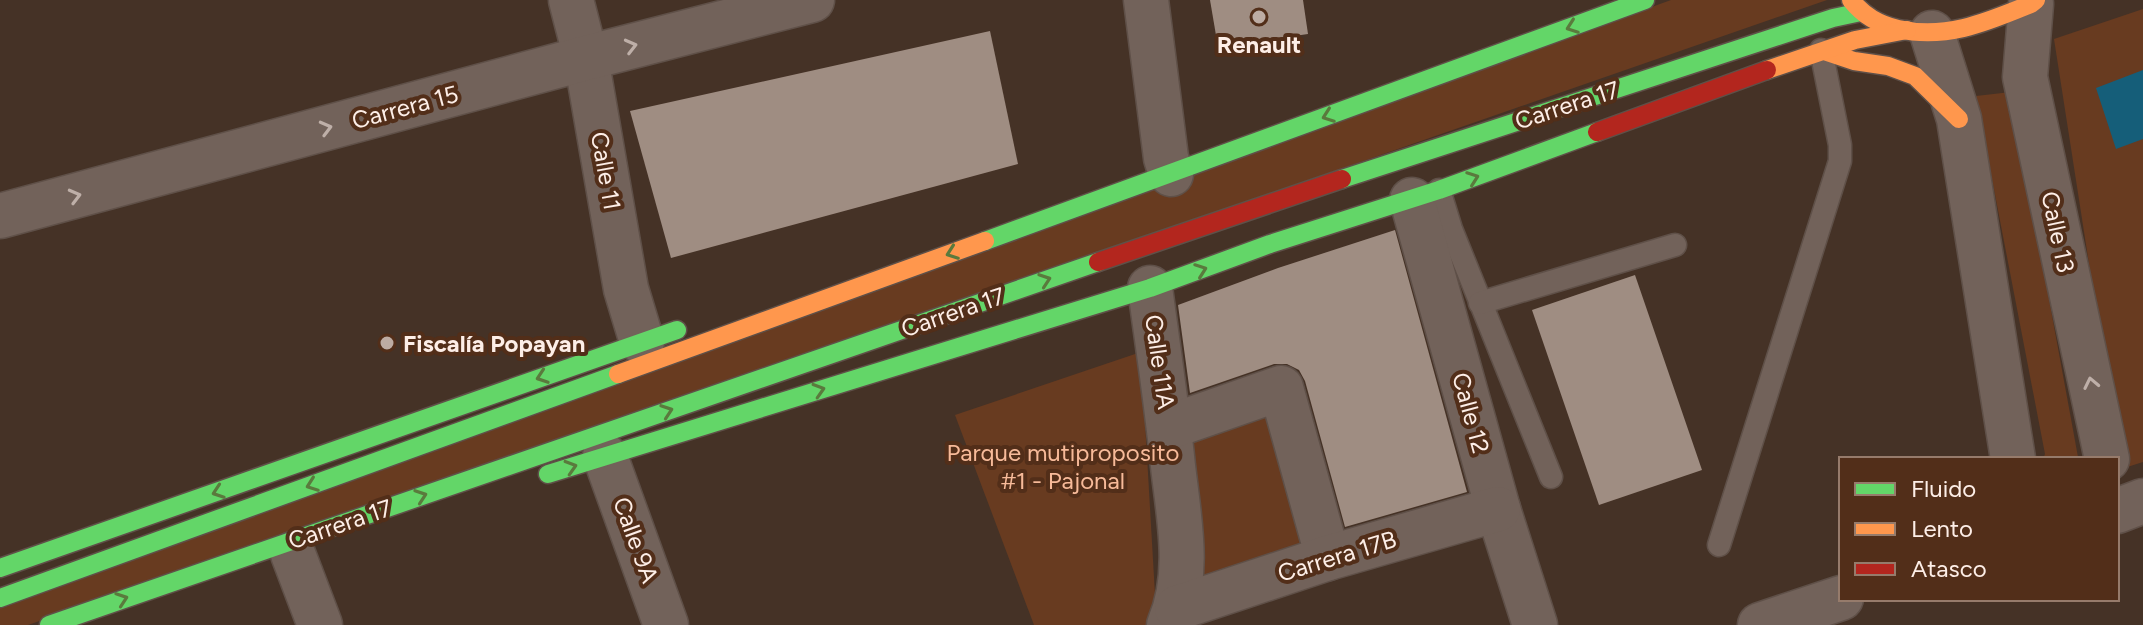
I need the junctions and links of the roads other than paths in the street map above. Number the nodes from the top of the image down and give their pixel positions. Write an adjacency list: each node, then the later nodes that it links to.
1 (571, 0): 10 (street, Calle 11)
2 (812, 0): 10 (street, Carrera 15, one-way to 2)
3 (1146, 0): 12 (street)
4 (1595, 0): 12 (main road, Carrera 17)
5 (1645, 0): 12 (main road, Carrera 17, one-way to 12)
6 (2033, 2): 8 (main road); 25 (street, Calle 13, one-way to 6)
7 (1856, 6): 8 (main road); 16 (main road, Carrera 17)
8 (1920, 32): 9 (main road); 11 (street)
9 (1821, 50): 11 (main road); 13 (main road, one-way to 9); 30 (lane)
10 (586, 58): 15 (street, Carrera 15, one-way to 10); 21 (street, Calle 11)
11 (1959, 119): 24 (street)
12 (1168, 166): 14 (main road, Carrera 17); 33 (main road, Carrera 17, one-way to 33)
13 (1426, 195): 16 (main road); 19 (lane); 29 (street, Calle 12)
14 (1031, 205)
15 (0, 216)
16 (1266, 225): 18 (main road, one-way to 16); 36 (main road, Carrera 17, one-way to 16)
17 (1675, 245): 19 (lane)
18 (1150, 288): 22 (street, Calle 11A); 23 (main road, one-way to 18)
19 (1480, 303): 26 (lane)
20 (687, 326): 21 (main road, Carrera 17)
21 (642, 342): 33 (main road, Carrera 17, one-way to 33)
22 (1169, 427): 32 (street); 35 (street, Calle 11A)
23 (605, 456): 27 (main road, one-way to 23); 39 (street, Calle 9A)
24 (2013, 457)
25 (2107, 457)
26 (1551, 477)
27 (531, 479)
28 (471, 498): 31 (main road)
29 (1498, 509): 32 (street, Carrera 17B); 40 (street, Calle 12)
30 (1719, 545)
31 (293, 554): 37 (main road); 38 (street)
32 (1328, 558): 35 (street, Carrera 17B)
33 (2, 569)
34 (1839, 599): 41 (street)
35 (1173, 616)
36 (49, 625)
37 (99, 625)
38 (320, 625)
39 (666, 625)
40 (1535, 625)
41 (1760, 625)

